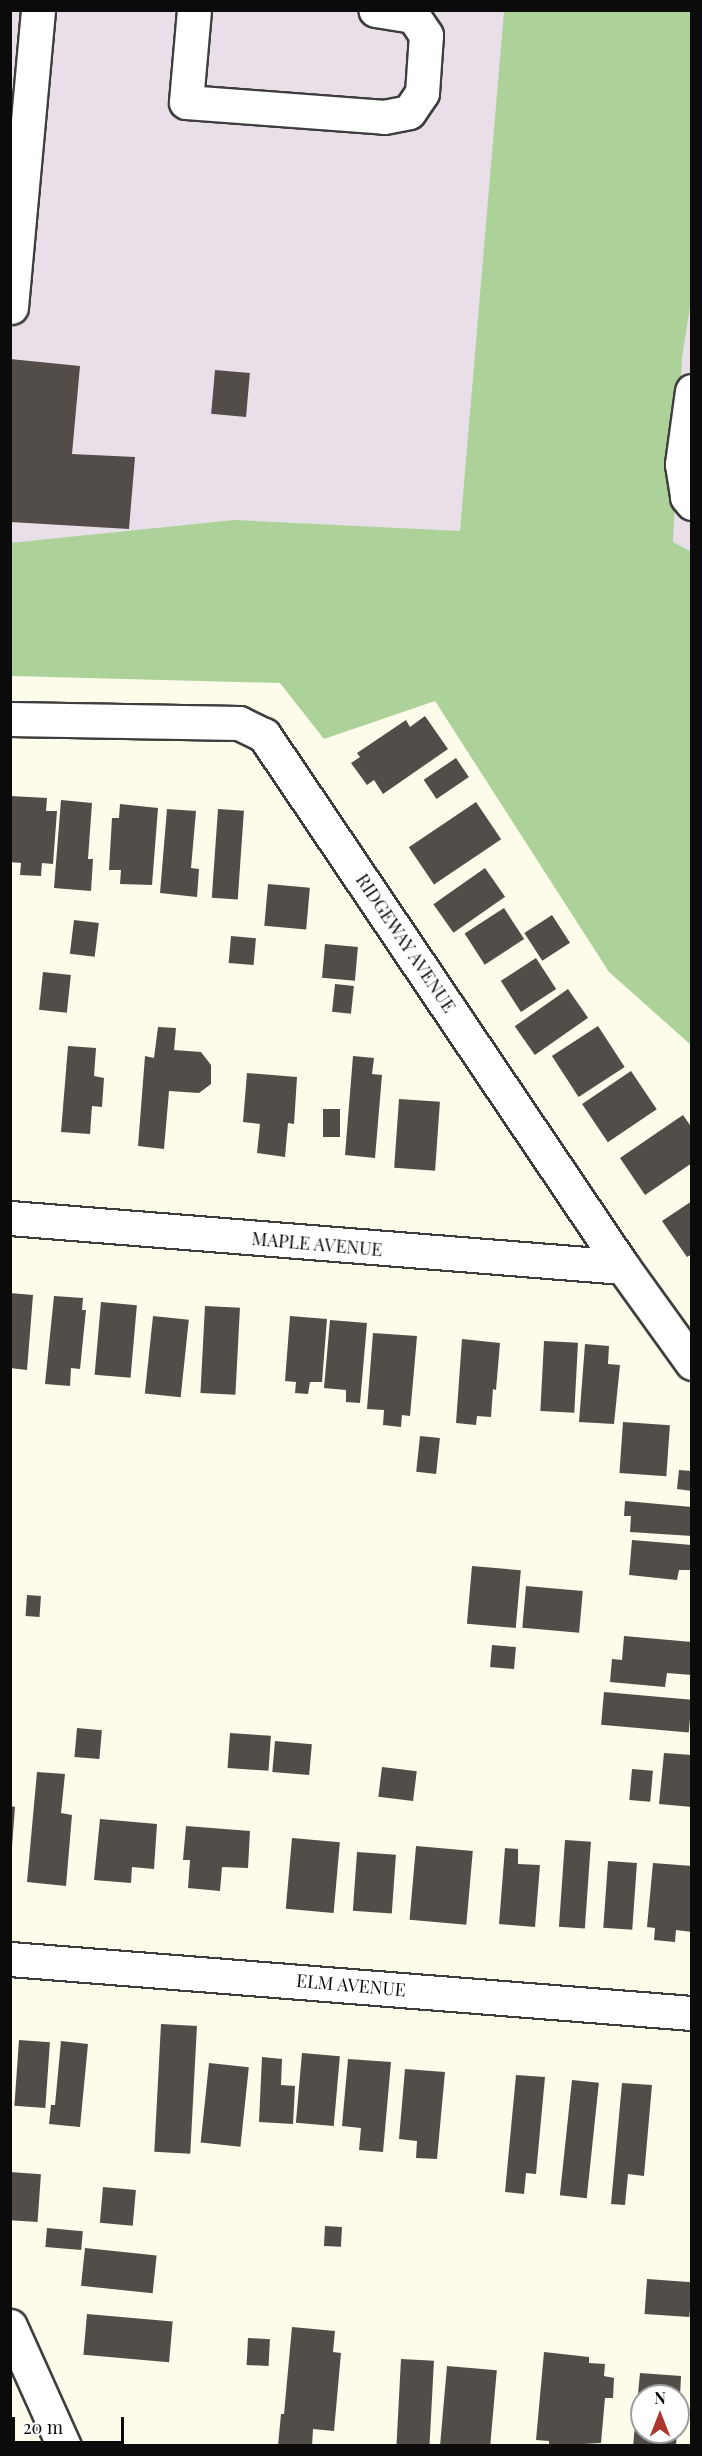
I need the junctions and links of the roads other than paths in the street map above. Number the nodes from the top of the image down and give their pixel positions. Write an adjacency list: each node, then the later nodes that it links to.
1 (38, 10): 4 (street)
2 (194, 10): 3 (street)
3 (375, 10)
4 (11, 307)
5 (692, 392): 6 (street)
6 (692, 504)
7 (10, 720): 9 (street, RIDGEWAY AVENUE)
8 (10, 1218): 9 (street, MAPLE AVENUE)
9 (623, 1267): 10 (street, RIDGEWAY AVENUE)
10 (692, 1362)
11 (10, 1959): 12 (street, ELM AVENUE)
12 (692, 2013)
13 (10, 2326): 14 (street)
14 (64, 2445)

